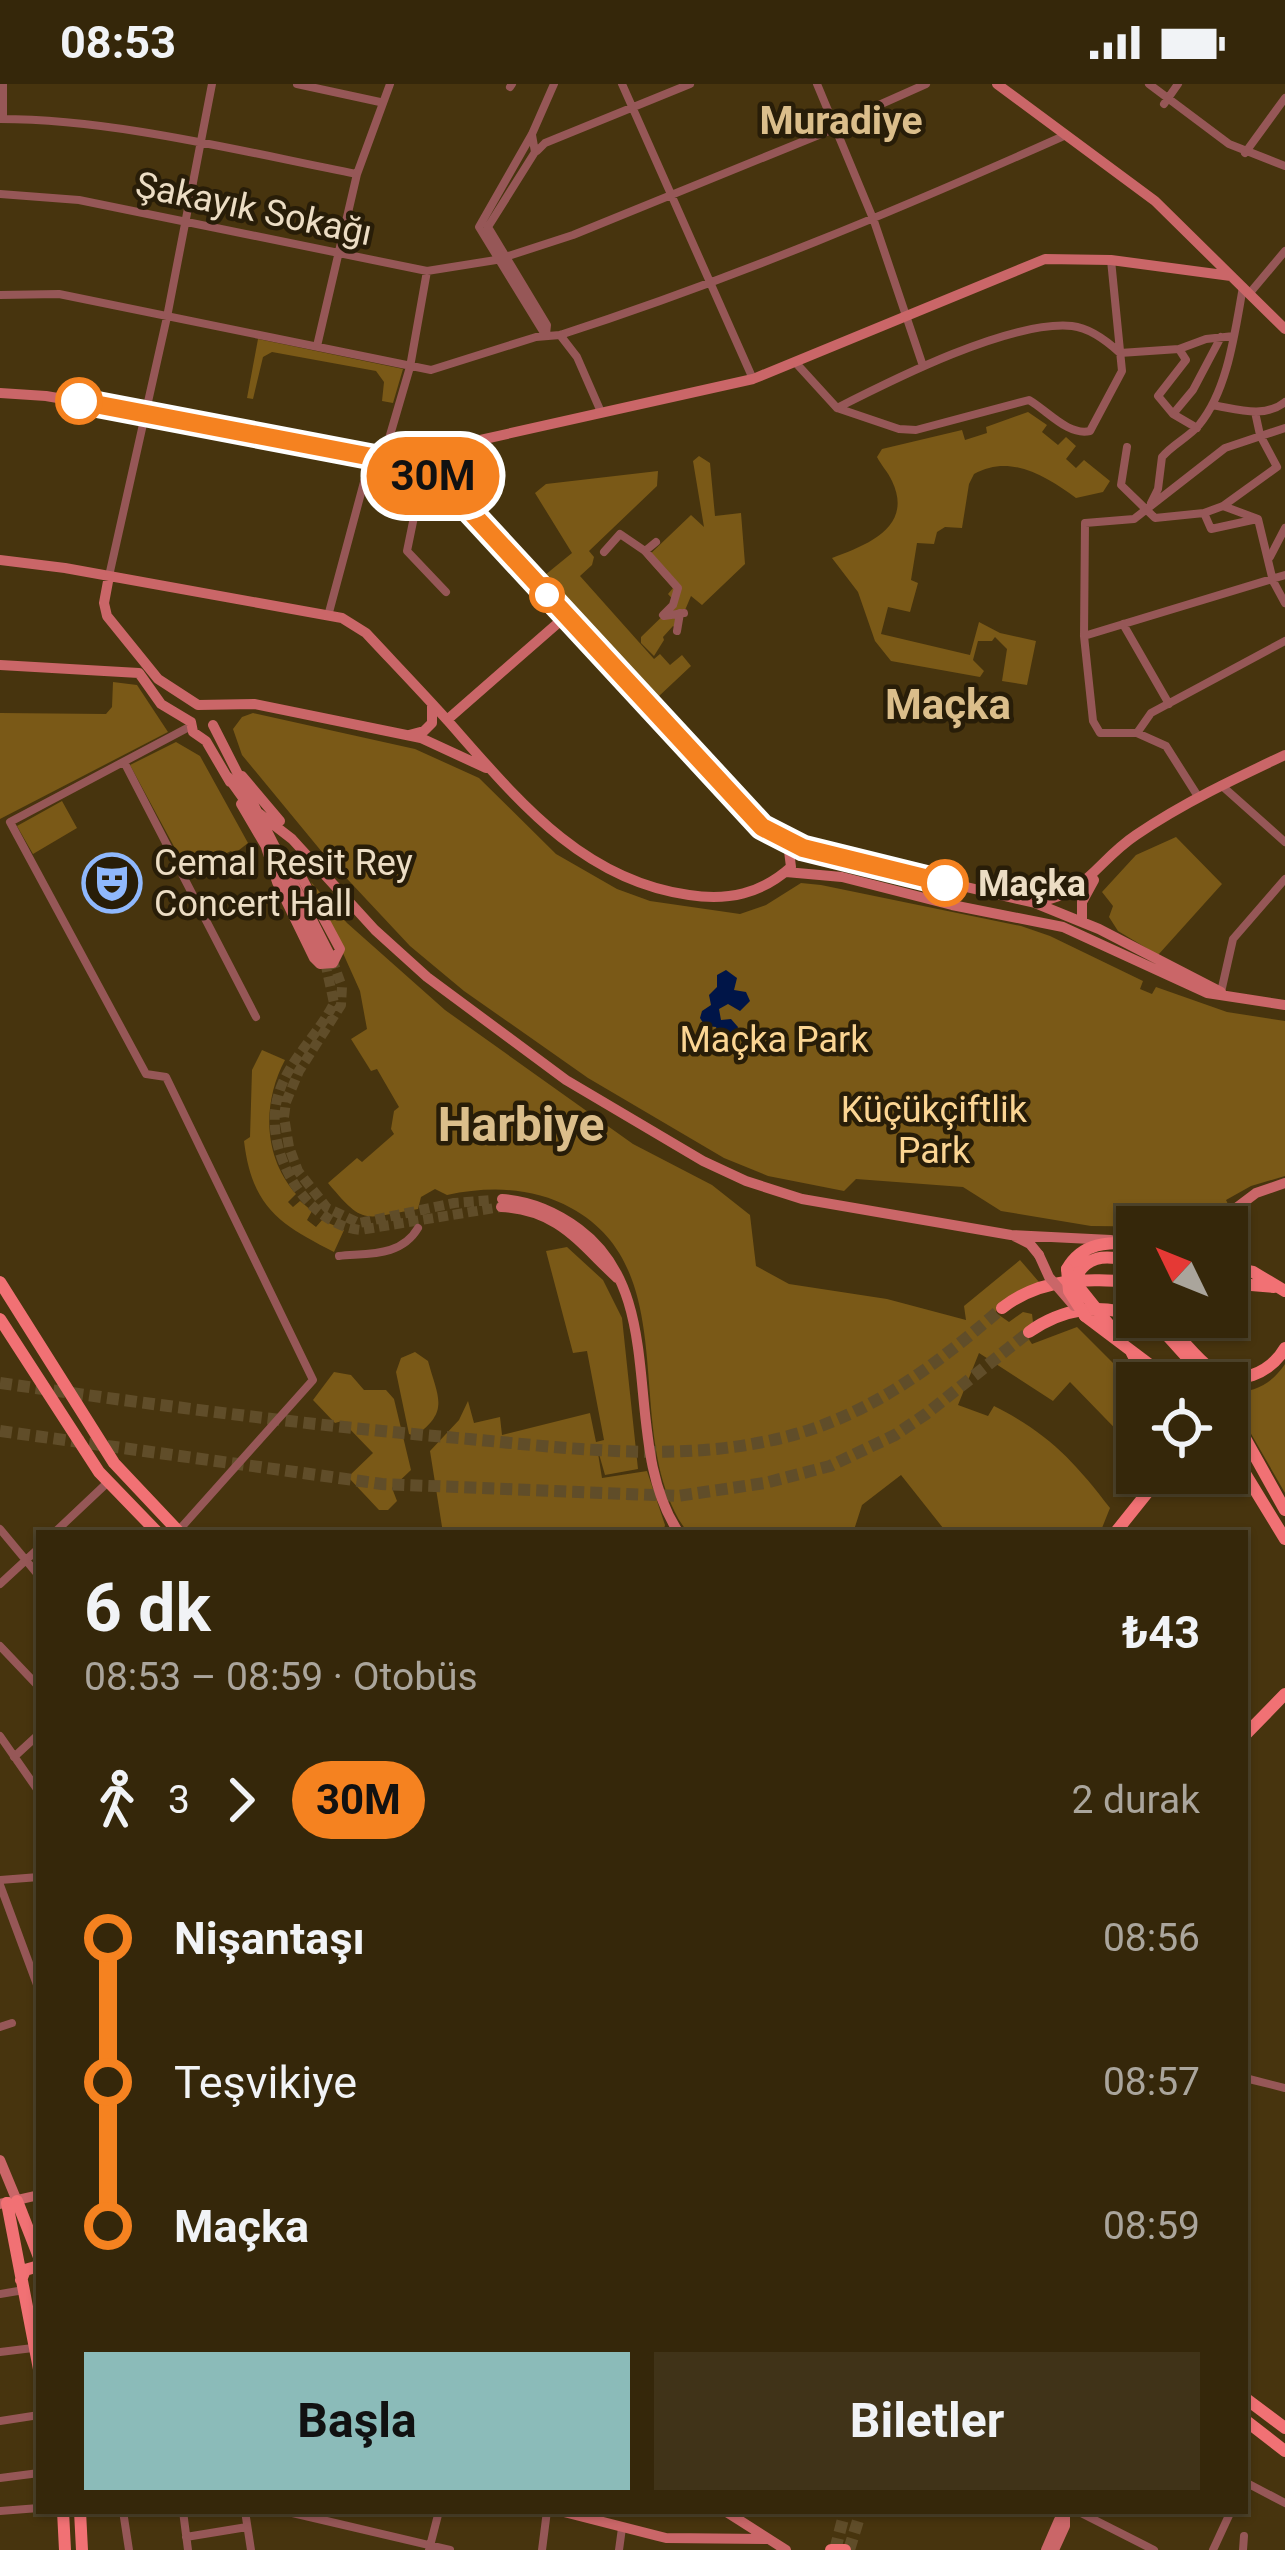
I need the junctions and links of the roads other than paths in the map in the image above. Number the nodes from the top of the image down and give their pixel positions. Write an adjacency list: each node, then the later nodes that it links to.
1 (3, 84): 18 (street)
2 (212, 84): 22 (street)
3 (297, 84): 15 (street)
4 (390, 84): 15 (street)
5 (554, 84): 20 (street)
6 (622, 84): 16 (street)
7 (689, 84): 16 (street)
8 (817, 84): 19 (street)
9 (926, 84): 17 (street)
10 (997, 84): 21 (main road)
11 (1149, 84): 14 (street)
12 (1178, 84): 14 (street)
13 (1285, 98): 24 (street)
14 (1166, 100): 24 (street)
15 (380, 102): 26 (street)
16 (633, 108): 23 (street); 28 (street)
17 (870, 109)
18 (2, 119): 22 (street)
19 (836, 128): 28 (street, Şakayık Sokağı); 30 (street)
20 (532, 134): 23 (street); 29 (street)
21 (1066, 135): 30 (street); 34 (main road)
22 (198, 143): 26 (street); 31 (street)
23 (536, 152): 29 (street)
24 (1245, 153): 25 (street)
25 (1285, 166)
26 (357, 174): 33 (street)
27 (0, 194): 31 (street, Şakayık Sokağı)
28 (672, 194): 35 (street, Şakayık Sokağı); 40 (street)
29 (492, 213): 35 (street)
30 (874, 220): 40 (street); 43 (street)
31 (186, 221): 33 (street, Şakayık Sokağı); 44 (street)
32 (1285, 251): 41 (street)
33 (338, 252): 37 (street, Şakayık Sokağı); 50 (street)
34 (1213, 257): 38 (main road); 39 (main road)
35 (502, 259): 37 (street, Şakayık Sokağı); 46 (street)
36 (1111, 260): 38 (main road); 43 (main road); 52 (street)
37 (427, 271): 55 (street)
38 (1198, 274): 39 (main road)
39 (1231, 276): 41 (main road)
40 (713, 283): 47 (street); 56 (street)
41 (1246, 290): 45 (main road); 48 (street)
42 (0, 295): 44 (street)
43 (908, 316): 53 (main road); 54 (street)
44 (167, 317): 50 (street); 61 (street)
45 (1285, 329)
46 (546, 334): 47 (street); 55 (street)
47 (560, 335): 64 (street)
48 (1234, 336): 49 (street); 59 (street)
49 (1220, 338): 51 (street); 63 (street)
50 (317, 346): 55 (street)
51 (1179, 349): 52 (street); 63 (street)
52 (1120, 352): 54 (street); 60 (street)
53 (795, 362): 56 (main road); 60 (street)
54 (923, 366): 60 (street)
55 (410, 367): 69 (street)
56 (753, 379): 64 (main road)
57 (0, 393): 61 (main road)
58 (1285, 402): 62 (street)
59 (1212, 405): 62 (street); 65 (street)
60 (836, 408)
61 (145, 412): 69 (main road); 83 (street)
62 (1255, 412): 67 (street)
63 (1173, 414): 65 (street)
64 (602, 416): 71 (main road)
65 (1197, 428): 73 (street)
66 (1285, 428): 67 (street)
67 (1260, 435): 70 (street); 73 (street)
68 (1127, 446): 73 (street)
69 (377, 458): 71 (main road); 87 (street)
70 (1281, 468): 72 (street)
71 (424, 471): 85 (street); 88 (main road)
72 (1223, 506): 74 (street); 75 (street)
73 (1147, 510): 74 (street); 91 (street)
74 (1204, 513): 75 (street)
75 (1258, 519): 80 (street)
76 (1285, 528): 80 (street)
77 (656, 542): 78 (street)
78 (641, 546): 79 (street); 89 (street)
79 (604, 550)
80 (1270, 559): 84 (street)
81 (0, 560): 83 (main road)
82 (1285, 575): 84 (street)
83 (109, 576): 87 (main road); 94 (main road)
84 (1273, 581): 86 (street); 90 (street)
85 (446, 592)
86 (1285, 603)
87 (328, 616): 95 (main road)
88 (566, 616): 98 (main road); 113 (main road)
89 (679, 621)
90 (1123, 625): 91 (street); 96 (street)
91 (1084, 636): 101 (street)
92 (1285, 641): 96 (street)
93 (0, 665): 94 (main road)
94 (141, 667): 97 (main road); 100 (main road)
95 (432, 704): 98 (main road); 102 (main road)
96 (1169, 704): 101 (street)
97 (242, 705): 99 (main road); 102 (main road)
98 (447, 720): 106 (main road)
99 (212, 723): 100 (main road); 103 (main road); 107 (main road)
100 (191, 724): 103 (main road); 105 (street)
101 (1137, 733): 109 (street)
102 (406, 735): 106 (main road)
103 (202, 736): 107 (main road)
104 (1285, 755): 108 (main road)
105 (124, 762): 125 (street); 163 (street)
106 (489, 769): 116 (main road)
107 (233, 775): 110 (main road); 111 (main road); 114 (main road)
108 (1221, 785): 109 (main road); 112 (street)
109 (1199, 798): 117 (main road)
110 (257, 811): 111 (main road); 114 (main road)
111 (292, 838): 131 (main road)
112 (1285, 842)
113 (788, 843): 115 (main road); 116 (main road)
114 (270, 846): 114 (main road); 122 (main road)
115 (803, 848): 116 (main road); 119 (main road)
116 (789, 869): 121 (main road)
117 (1100, 869): 119 (main road); 120 (main road)
118 (1285, 879): 123 (street)
119 (1035, 902): 120 (main road)
120 (1082, 921): 121 (main road); 123 (main road)
121 (1108, 948): 123 (main road)
122 (329, 961)
123 (1221, 992): 124 (main road)
124 (1285, 1005)
125 (256, 1017)
126 (1285, 1187): 128 (main road); 129 (main road)
127 (501, 1203): 164 (main road)
128 (1239, 1206)
129 (1248, 1209)
130 (418, 1228): 134 (street)
131 (1011, 1234): 132 (main road); 144 (main road, bridge)
132 (1116, 1242)
133 (1116, 1244): 136 (main road)
134 (339, 1256)
135 (1116, 1259): 136 (main road)
136 (1073, 1271): 144 (main road, bridge); 149 (main road, bridge)
137 (1248, 1273): 141 (main road)
138 (1116, 1281): 142 (main road)
139 (0, 1282): 162 (main road)
140 (1248, 1285): 141 (main road)
141 (1283, 1289)
142 (1002, 1308)
143 (1116, 1310): 146 (main road)
144 (1085, 1316): 149 (main road, bridge)
145 (0, 1319): 156 (main road)
146 (1029, 1332)
147 (1170, 1338): 153 (main road)
148 (1182, 1338): 150 (main road)
149 (1126, 1345): 151 (main road); 152 (main road)
150 (1285, 1348)
151 (1136, 1362)
152 (1147, 1362)
153 (1191, 1362)
154 (1248, 1444): 158 (main road)
155 (1248, 1478): 166 (main road)
156 (107, 1483): 160 (street); 161 (main road)
157 (1146, 1494): 165 (main road)
158 (1285, 1510)
159 (0, 1529): 168 (street)
160 (58, 1530)
161 (155, 1530)
162 (176, 1530)
163 (180, 1530)
164 (678, 1530)
165 (1117, 1530)
166 (1285, 1539)
167 (36, 1551): 168 (street)
168 (25, 1561): 169 (street); 170 (street)
169 (36, 1573)
170 (0, 1584)
171 (0, 1646): 172 (street)
172 (36, 1684)
173 (1285, 1694): 174 (main road)
174 (1248, 1732)
175 (0, 1736): 177 (street)
176 (36, 1737): 177 (street)
177 (14, 1757): 178 (street)
178 (36, 1788)
179 (36, 1877): 180 (street)
180 (0, 1883): 181 (street)
181 (36, 1982)
182 (12, 2023): 183 (street)
183 (0, 2027)
184 (1248, 2079): 185 (street)
185 (1285, 2087)
186 (0, 2160): 187 (main road)
187 (3, 2180): 188 (main road)
188 (9, 2202): 189 (main road); 193 (main road)
189 (24, 2224): 190 (main road); 191 (main road)
190 (36, 2233)
191 (36, 2250)
192 (36, 2267): 193 (main road)
193 (22, 2285): 194 (main road); 195 (street); 196 (main road)
194 (36, 2293)
195 (0, 2294)
196 (33, 2348): 197 (street); 198 (main road)
197 (0, 2352)
198 (36, 2358)
199 (1248, 2400): 203 (main road)
200 (36, 2416): 201 (street)
201 (0, 2422)
202 (1248, 2422): 204 (main road)
203 (1285, 2428)
204 (1285, 2451)
205 (36, 2474): 206 (street)
206 (0, 2478)
207 (1248, 2484): 208 (street)
208 (1285, 2503)
209 (36, 2508): 210 (street)
210 (0, 2511)
211 (63, 2514): 232 (main road)
212 (80, 2514): 233 (main road)
213 (124, 2514): 234 (street)
214 (183, 2514): 227 (street)
215 (245, 2514): 224 (street)
216 (296, 2514): 231 (street)
217 (438, 2514): 231 (street)
218 (547, 2514): 238 (street)
219 (571, 2514): 225 (main road)
220 (729, 2514): 230 (main road)
221 (1068, 2514): 242 (main road)
222 (1072, 2514): 243 (street)
223 (1230, 2514): 244 (street)
224 (247, 2527): 227 (street); 236 (street)
225 (622, 2528): 228 (main road); 239 (street)
226 (1244, 2536): 245 (street)
227 (186, 2537): 235 (street)
228 (666, 2544): 229 (main road)
229 (720, 2545): 230 (main road)
230 (777, 2546)
231 (429, 2548): 237 (street)
232 (65, 2550)
233 (82, 2550)
234 (129, 2550)
235 (188, 2550)
236 (250, 2550)
237 (450, 2550)
238 (542, 2550)
239 (619, 2550)
240 (831, 2550): 241 (main road)
241 (845, 2550)
242 (1050, 2550)
243 (1154, 2550)
244 (1213, 2550)
245 (1244, 2550)

